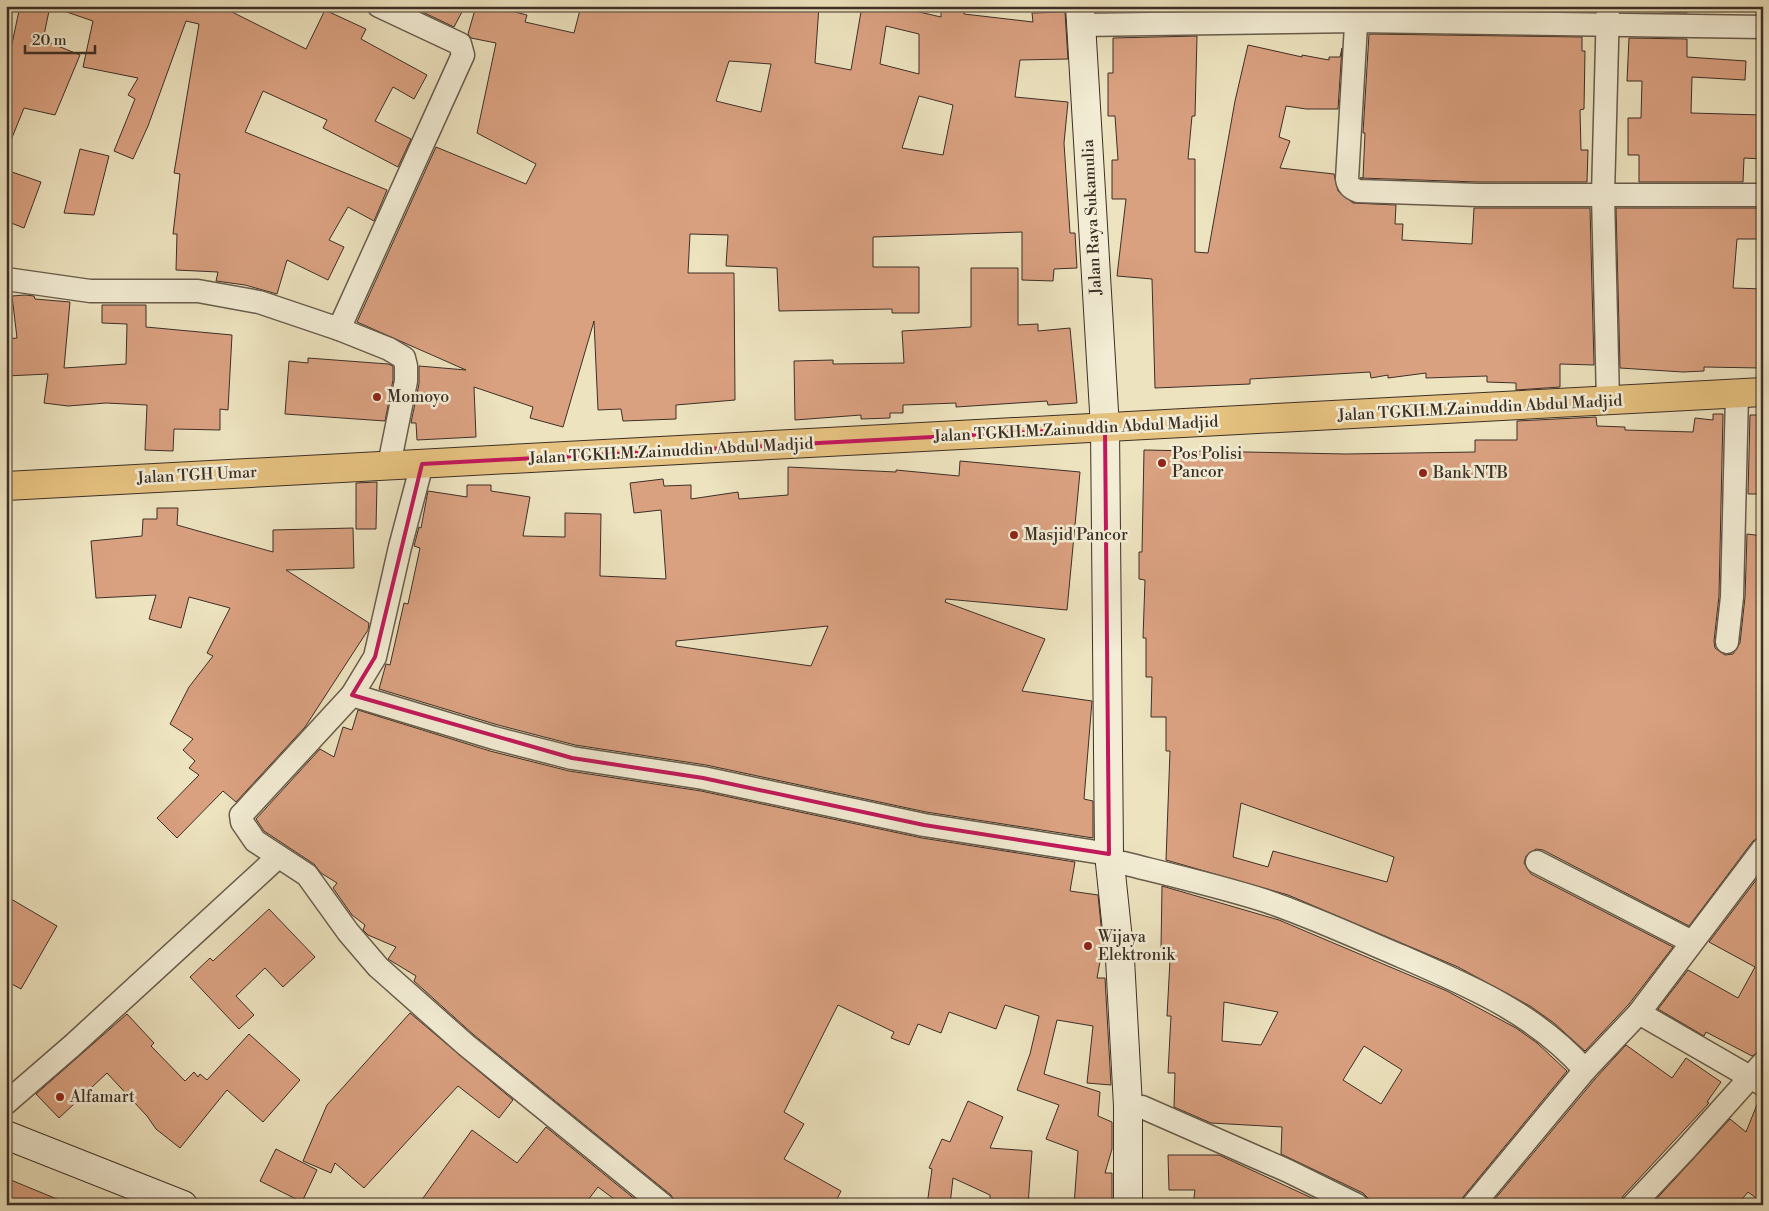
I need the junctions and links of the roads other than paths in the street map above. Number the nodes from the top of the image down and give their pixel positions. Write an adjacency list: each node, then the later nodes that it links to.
1 (379, 6): 9 (street)
2 (1356, 14): 3 (street); 4 (street); 6 (street)
3 (1608, 15): 5 (street); 6 (street)
4 (1080, 16): 12 (main road, Jalan Raya Sukamulia)
5 (1763, 27)
6 (1603, 195): 7 (street); 11 (street)
7 (1763, 195)
8 (6, 279): 9 (street)
9 (339, 329): 14 (street)
10 (1750, 393): 11 (main road, Jalan TGKH.M.Zainuddin Abdul Madjid); 16 (street)
11 (1608, 401): 12 (main road, Jalan TGKH.M.Zainuddin Abdul Madjid)
12 (1105, 428): 13 (main road, Jalan TGKH.M.Zainuddin Abdul Madjid); 20 (main road, Jalan Raya Sukamulia)
13 (422, 464): 14 (main road, Jalan TGKH.M.Zainuddin Abdul Madjid); 17 (street)
14 (389, 465): 15 (main road, Jalan TGH Umar)
15 (6, 486)
16 (1727, 642)
17 (352, 695): 19 (street); 20 (street)
18 (1763, 849): 22 (street)
19 (278, 857): 27 (street); 31 (street)
20 (1116, 858): 23 (main road, Jalan Raya Sukamulia); 25 (street)
21 (1537, 862): 22 (street)
22 (1692, 942): 24 (street)
23 (1127, 958): 28 (main road); 32 (main road)
24 (1640, 1012): 25 (street); 26 (street)
25 (1585, 1070): 35 (street)
26 (1758, 1075): 36 (street)
27 (6, 1103)
28 (1142, 1107): 33 (main road); 34 (street)
29 (6, 1135): 30 (main road)
30 (163, 1202)
31 (663, 1205)
32 (1128, 1205)
33 (1143, 1205)
34 (1357, 1205)
35 (1473, 1205)
36 (1633, 1205)

